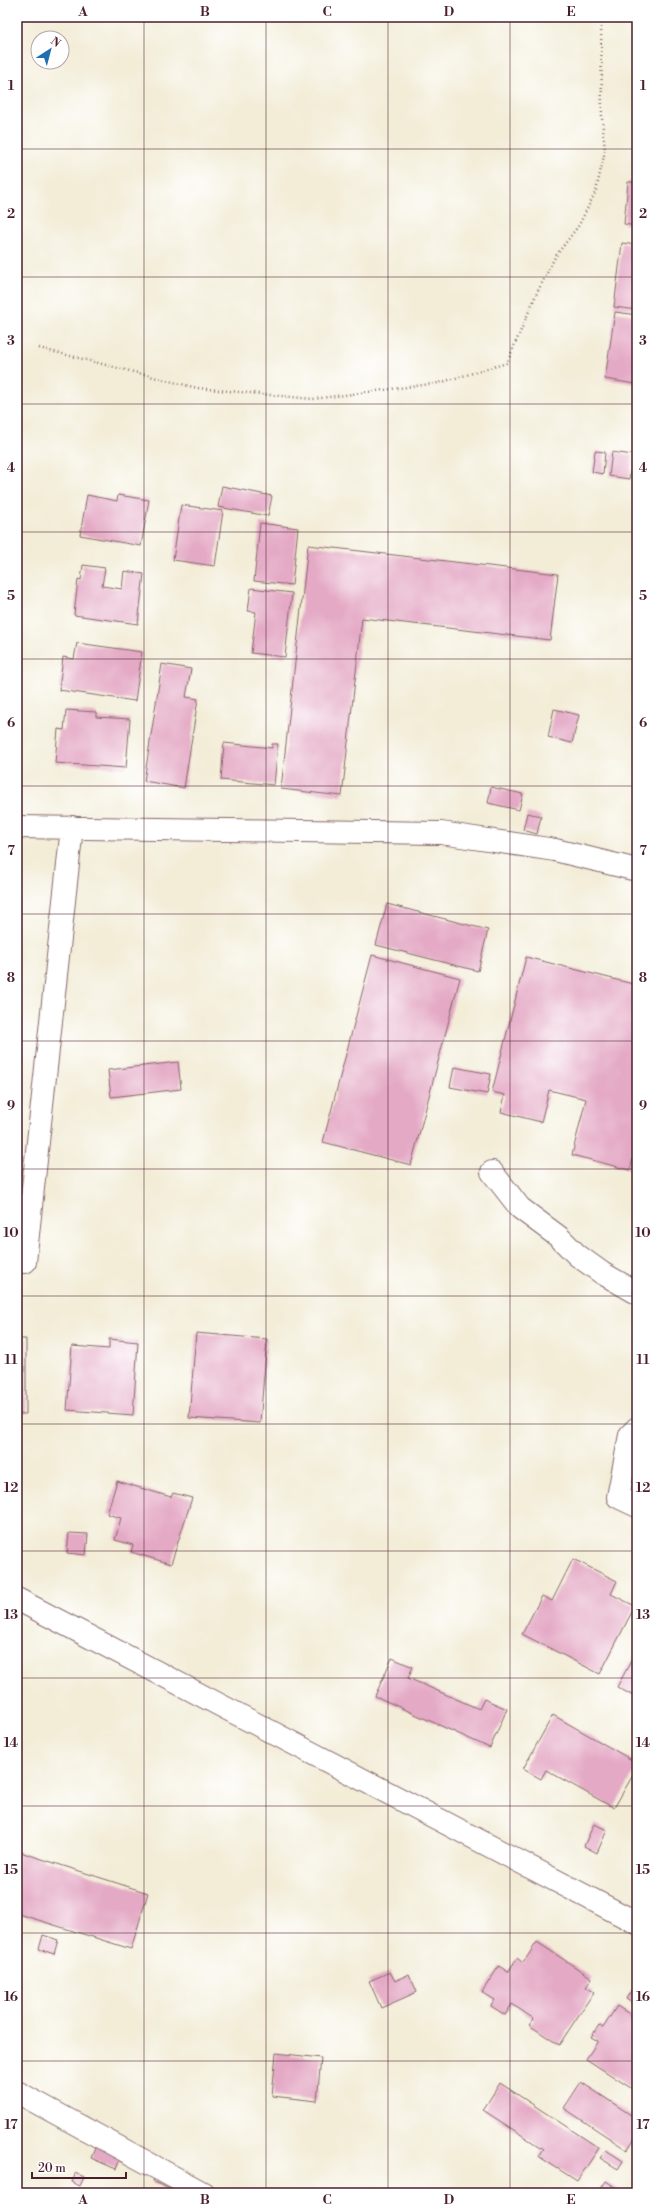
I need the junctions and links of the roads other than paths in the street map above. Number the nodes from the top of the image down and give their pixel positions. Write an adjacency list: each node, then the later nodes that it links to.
1 (17, 827): 2 (street)
2 (72, 827): 3 (street); 5 (street)
3 (637, 870)
4 (492, 1172): 6 (street)
5 (25, 1262)
6 (637, 1293)
7 (637, 1428): 8 (street)
8 (637, 1506)
9 (17, 1600): 10 (street)
10 (637, 1924)
11 (17, 2092): 12 (street)
12 (203, 2193)

